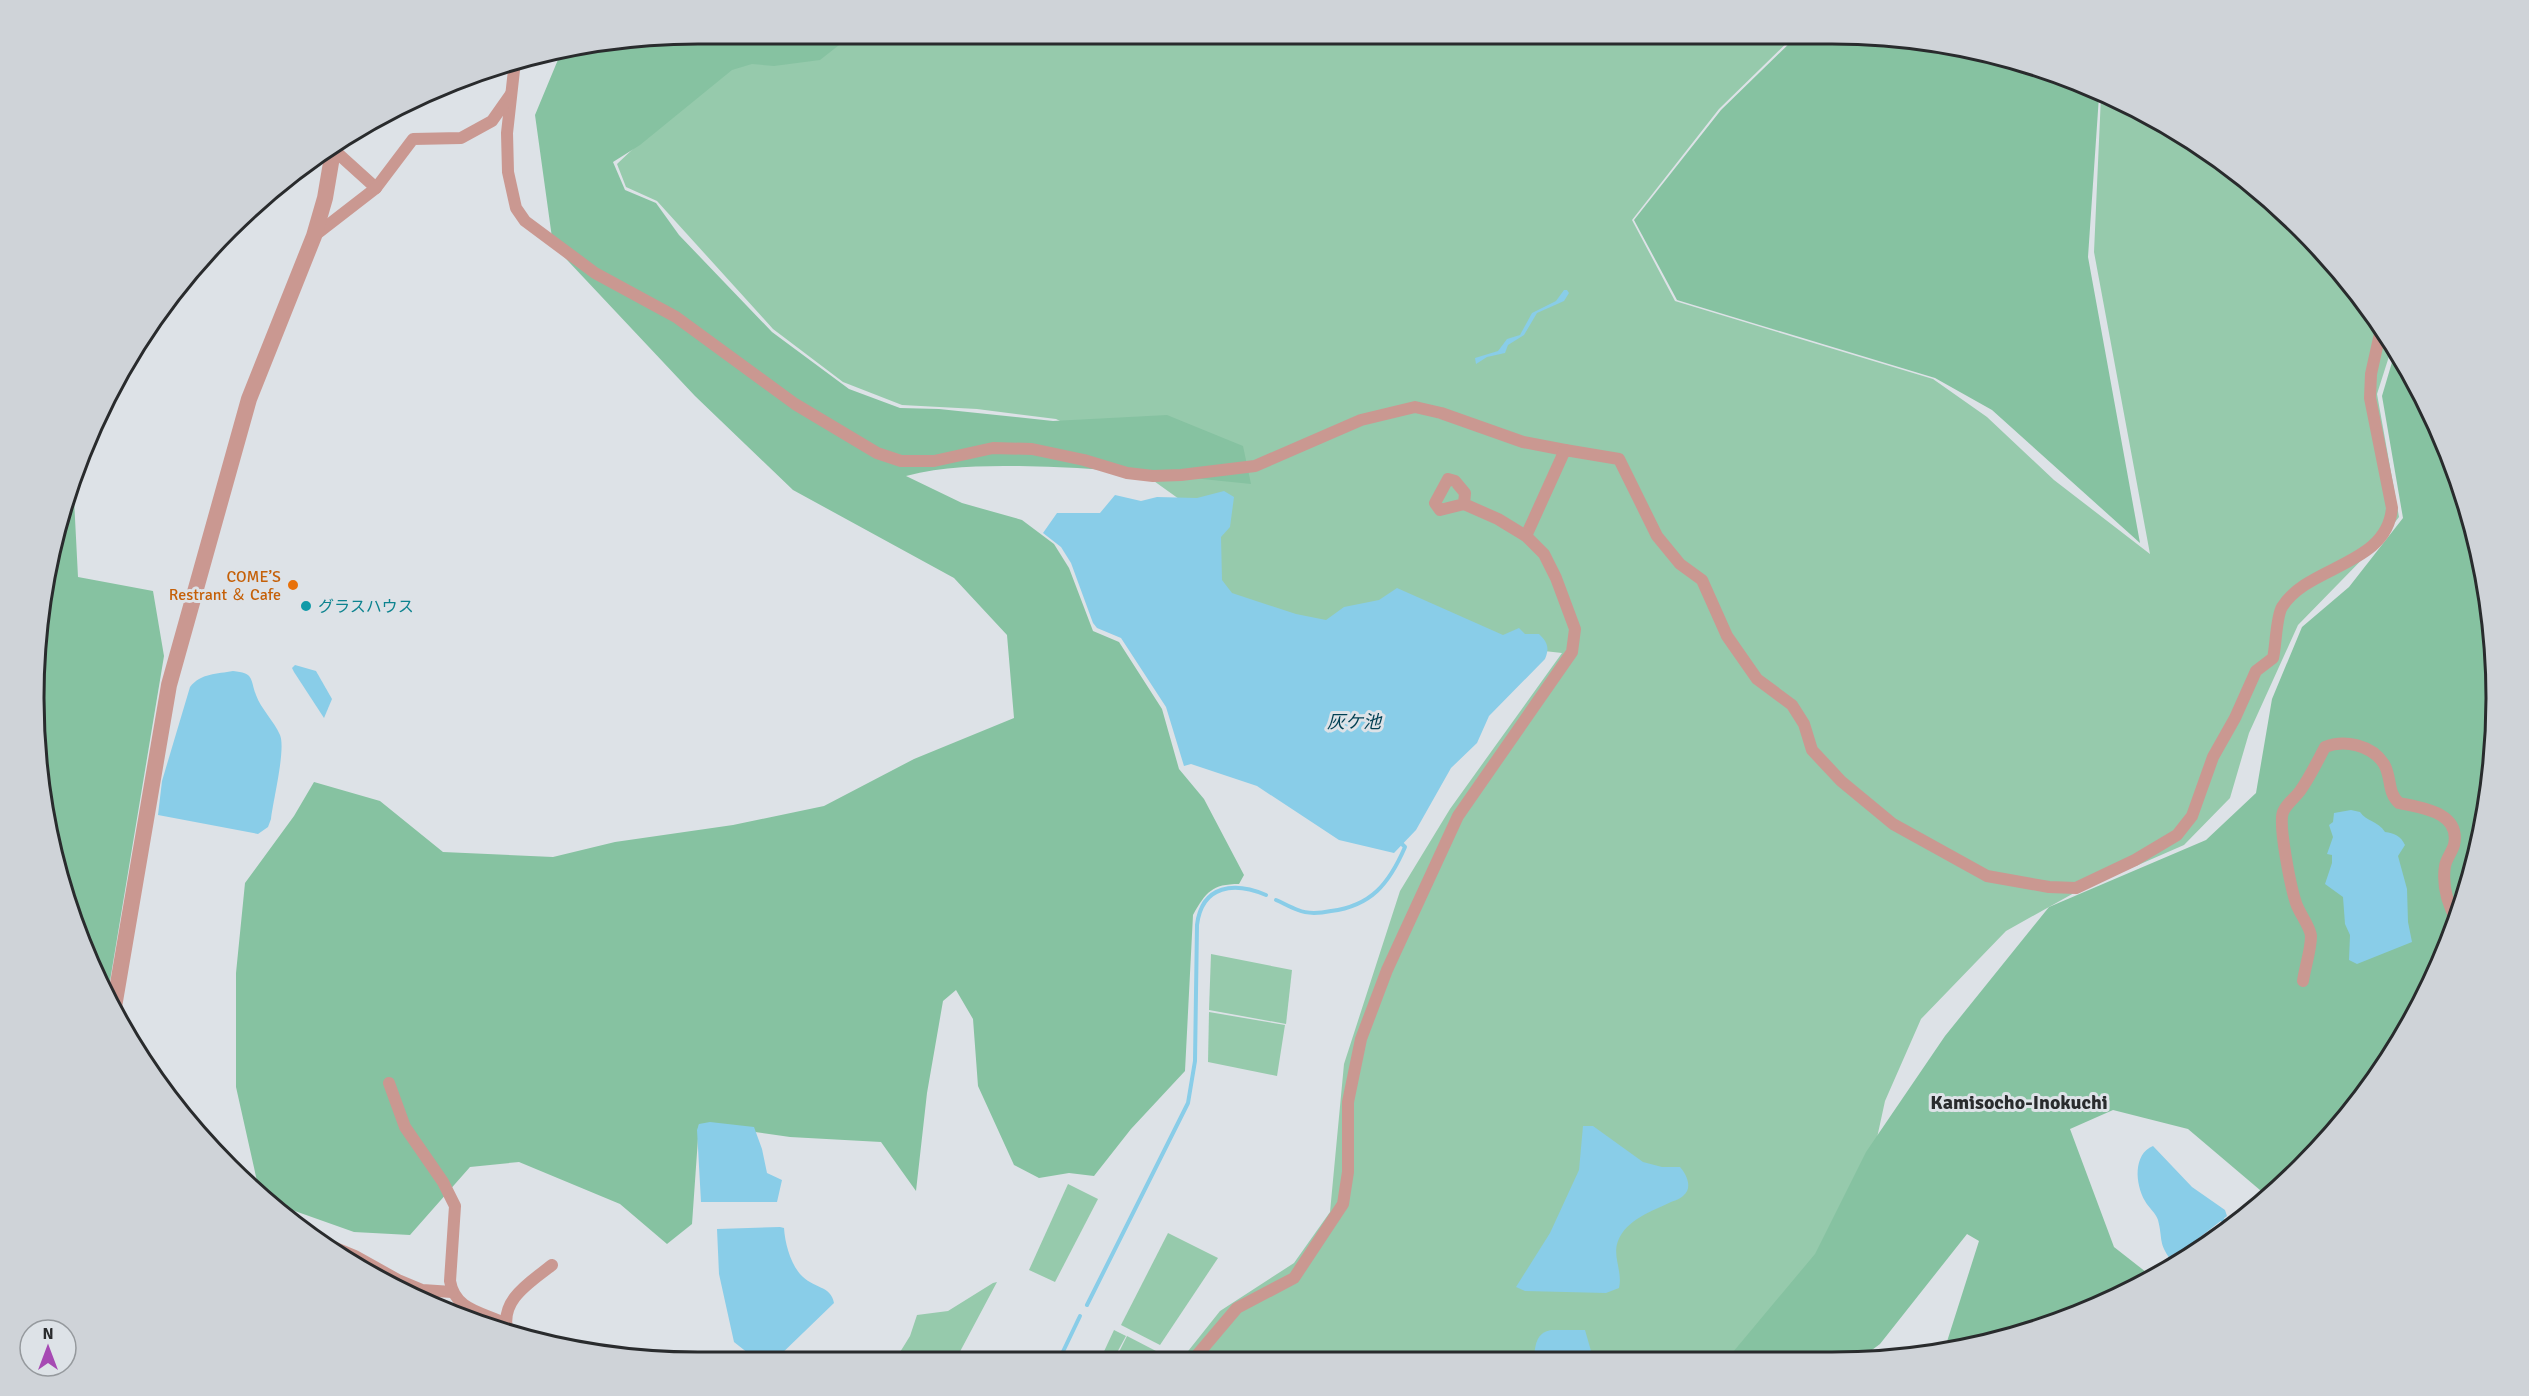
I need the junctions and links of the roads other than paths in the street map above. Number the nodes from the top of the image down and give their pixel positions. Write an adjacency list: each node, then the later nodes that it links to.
1 (514, 70): 2 (street)
2 (513, 91): 5 (street); 8 (street)
3 (337, 152): 5 (street)
4 (331, 156): 6 (street)
5 (376, 188): 6 (street)
6 (314, 236): 13 (street)
7 (2379, 340): 8 (street)
8 (1565, 450): 10 (street)
9 (1464, 504): 10 (street)
10 (1526, 536): 20 (street)
11 (2451, 908): 12 (street)
12 (2303, 981)
13 (116, 996)
14 (389, 1083): 17 (street)
15 (552, 1265): 19 (street)
16 (405, 1283): 17 (street)
17 (452, 1292): 18 (street)
18 (498, 1321)
19 (508, 1324)
20 (1200, 1352)

